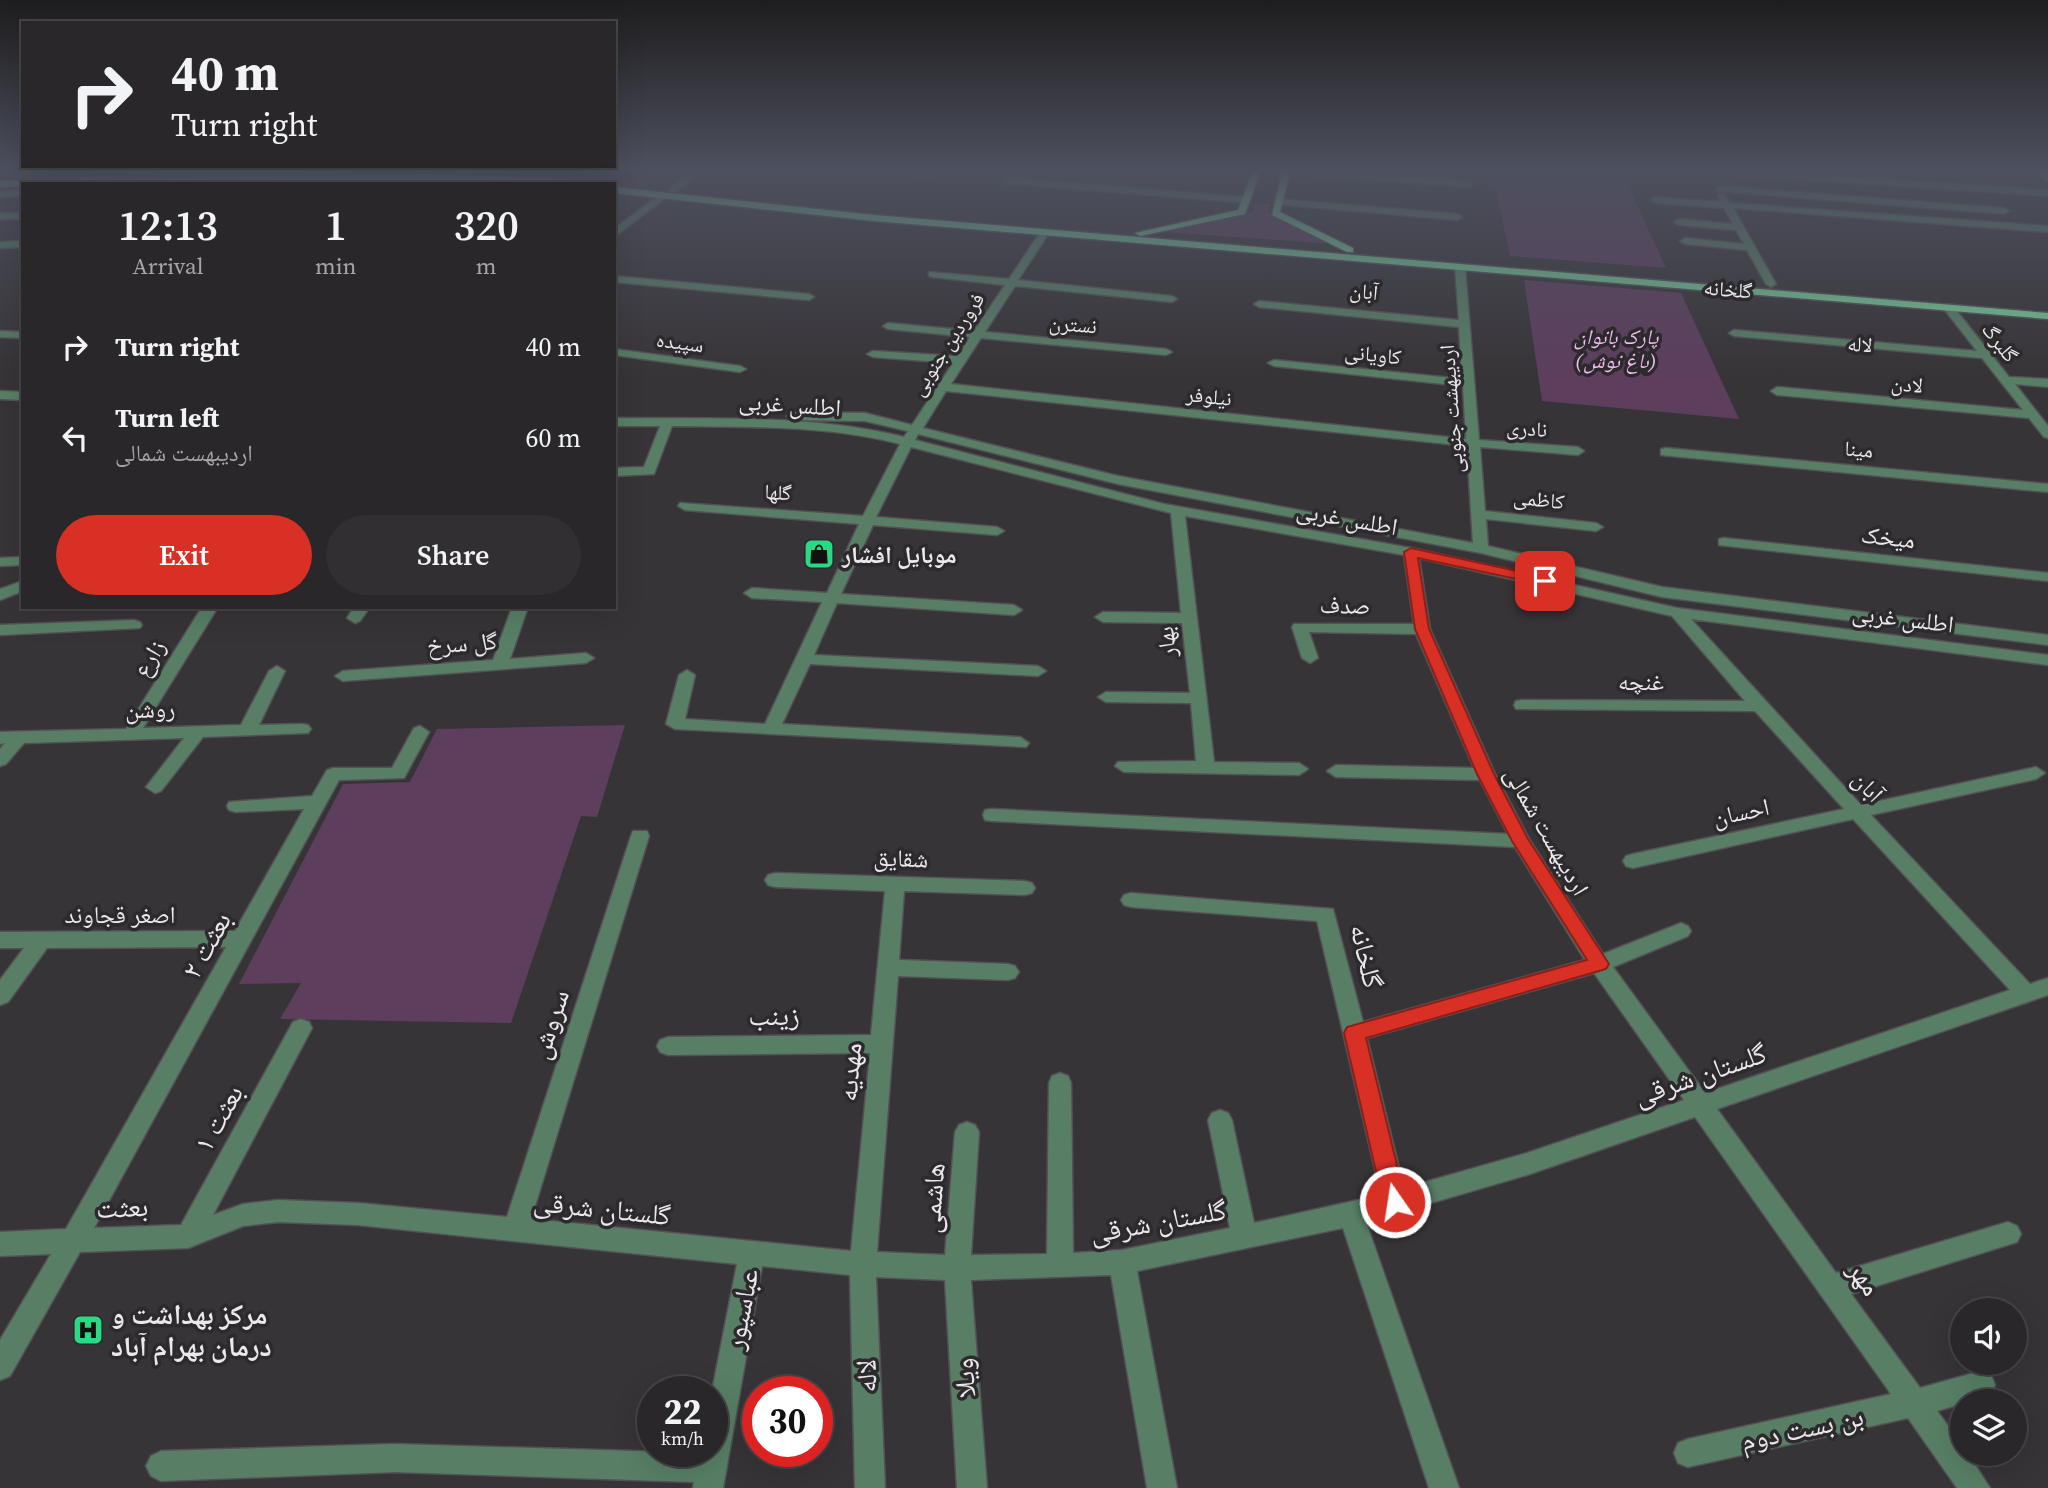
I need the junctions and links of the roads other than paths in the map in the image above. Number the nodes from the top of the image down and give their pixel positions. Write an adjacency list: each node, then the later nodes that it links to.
1 (1041, 237): 14 (street, فروردین جنوبی)
2 (1098, 237): 11 (main road, گلخانه)
3 (1195, 237): 10 (main road, گلخانه)
4 (1325, 237): 10 (main road)
5 (1743, 237): 9 (street)
6 (1685, 241): 9 (street)
7 (21, 244): 8 (street)
8 (0, 245)
9 (1748, 247): 15 (street)
10 (1350, 250): 15 (main road, گلخانه)
11 (1460, 267): 20 (main road, گلخانه); 22 (street, اردیبهشت جنوبی)
12 (933, 274): 14 (street)
13 (616, 279): 16 (street)
14 (1013, 280): 17 (street); 26 (street, فروردین جنوبی)
15 (1771, 284): 19 (main road, گلخانه)
16 (808, 297)
17 (1172, 299)
18 (1259, 304): 22 (street, آبان)
19 (2048, 306)
20 (1948, 307): 21 (main road, گلخانه); 31 (street, گلبرگ)
21 (2048, 316)
22 (1463, 324): 36 (street, اردیبهشت جنوبی)
23 (888, 326): 26 (street, نسترن)
24 (1734, 333): 31 (street, لاله)
25 (0, 334): 27 (street)
26 (977, 334): 29 (street, نسترن); 32 (street, فروردین جنوبی)
27 (21, 335)
28 (616, 352): 34 (street, سپیده)
29 (1166, 352)
30 (873, 354): 32 (street)
31 (1986, 355): 35 (street, گلبرگ)
32 (959, 360): 38 (street, فروردین جنوبی)
33 (1274, 363): 36 (street, کاویانی)
34 (740, 369)
35 (2005, 380): 37 (street); 42 (street, گلبرگ)
36 (1468, 383): 47 (street, اردیبهشت جنوبی)
37 (2048, 383)
38 (942, 387): 46 (street, فروردین جنوبی); 47 (street, نیلوفر)
39 (1777, 391): 42 (street, لادن)
40 (0, 394): 41 (street)
41 (21, 396)
42 (2033, 415): 45 (street, گلبرگ)
43 (616, 422): 44 (street, اطلس غربی)
44 (667, 423): 46 (street, اطلس غربی); 50 (street)
45 (2048, 434)
46 (911, 435): 53 (street, اطلس غربی); 55 (street, فروردین جنوبی); 59 (street, اطلس غربی)
47 (1472, 443): 48 (street, نادری); 54 (street, اردیبهشت جنوبی)
48 (1578, 451)
49 (1666, 452): 51 (street, مینا)
50 (616, 472)
51 (2048, 488)
52 (685, 506): 55 (street, گلها)
53 (1178, 511): 60 (street, اطلس غربی); 73 (street, بهار)
54 (1478, 514): 56 (street, کاظمی); 59 (street, اردیبهشت جنوبی)
55 (868, 520): 57 (street, گلها); 67 (street, فروردین جنوبی)
56 (1597, 527)
57 (998, 531)
58 (1724, 542): 63 (street, میخک)
59 (1481, 549): 77 (street, اطلس غربی)
60 (1411, 552): 71 (street, اطلس غربی); 75 (street, اردیبهست شمالی)
61 (21, 561): 62 (street)
62 (0, 562)
63 (2048, 578)
64 (21, 586): 66 (street)
65 (752, 593): 67 (street)
66 (0, 595)
67 (831, 599): 70 (street); 80 (street, فروردین جنوبی)
68 (209, 609): 96 (street, زارع)
69 (519, 609): 82 (street)
70 (1014, 610)
71 (1677, 613): 81 (street, اطلس غربی); 90 (street, آبان)
72 (1103, 617): 73 (street)
73 (1190, 618): 88 (street, بهار)
74 (134, 625): 76 (street)
75 (1422, 629): 79 (street, صدف); 105 (street, اردیبهست شمالی)
76 (0, 630)
77 (2048, 640)
78 (586, 658): 82 (street, گل سرخ)
79 (1310, 658)
80 (803, 659): 84 (street); 92 (street, فروردین جنوبی)
81 (2048, 660)
82 (500, 664): 86 (street, گل سرخ)
83 (277, 671): 93 (street)
84 (1038, 671)
85 (687, 675): 92 (street)
86 (342, 676)
87 (1106, 697): 88 (street)
88 (1199, 698): 102 (street, بهار)
89 (1522, 705): 90 (street, غنچه)
90 (1760, 706): 110 (street, آبان)
91 (302, 729): 93 (street, روشن)
92 (771, 730): 99 (street)
93 (247, 731): 94 (street, روشن)
94 (198, 732): 96 (street, روشن); 107 (street)
95 (420, 732): 108 (street, بعثت ۲)
96 (131, 734): 98 (street, روشن)
97 (0, 738): 98 (street, روشن)
98 (19, 738): 100 (street)
99 (1020, 743)
100 (0, 760)
101 (1124, 766): 102 (street)
102 (1206, 767): 103 (street)
103 (1299, 769)
104 (1336, 771): 105 (street)
105 (1486, 774): 113 (street, اردیبهست شمالی)
106 (2036, 774): 110 (street)
107 (155, 787)
108 (317, 802): 109 (street); 120 (street, بعثت ۲)
109 (236, 806)
110 (1858, 811): 114 (street, احسان); 126 (street, آبان)
111 (992, 815): 113 (street)
112 (640, 836): 139 (street, سروش)
113 (1521, 841): 123 (street, اردیبهست شمالی)
114 (1633, 861)
115 (775, 880): 116 (street, شقایق)
116 (895, 884): 117 (street, شقایق); 124 (street, مهدیه)
117 (1025, 888)
118 (1131, 900): 129 (street, گلخانه)
119 (1681, 931): 123 (street)
120 (241, 939): 122 (street, اصغر قجاوند); 143 (street, بعثت ۲)
121 (0, 940): 122 (street, اصغر قجاوند)
122 (41, 940): 127 (street)
123 (1599, 964): 129 (street); 133 (street, اردیبهست شمالی)
124 (888, 968): 125 (street); 130 (street, مهدیه)
125 (1008, 972)
126 (2037, 989): 133 (street, گلستان شرقی)
127 (0, 996)
128 (301, 1028): 141 (street, بعثت ۱)
129 (1354, 1033): 136 (street, گلخانه)
130 (881, 1044): 131 (street, زینب); 147 (street, مهدیه)
131 (668, 1046)
132 (1060, 1083): 148 (street)
133 (1703, 1105): 136 (street, گلستان شرقی); 150 (street, مهر)
134 (1220, 1120): 142 (street)
135 (967, 1132): 149 (street, هاشمی)
136 (1395, 1202): 137 (street, گلستان شرقی)
137 (1351, 1215): 142 (street, گلستان شرقی); 160 (street)
138 (243, 1216): 139 (street, گلستان شرقی); 141 (street, بعثت)
139 (515, 1230): 145 (street, گلستان شرقی)
140 (2008, 1234): 150 (street)
141 (188, 1236): 143 (street, بعثت)
142 (1244, 1237): 146 (street, گلستان شرقی)
143 (73, 1241): 144 (street, بعثت); 151 (street, بعثت ۲)
144 (0, 1244)
145 (752, 1253): 147 (street, گلستان شرقی); 156 (street, عباسپور)
146 (1122, 1262): 148 (street, گلستان شرقی); 159 (street)
147 (863, 1264): 149 (street, گلستان شرقی); 157 (street, لاله)
148 (1060, 1266): 149 (street, گلستان شرقی)
149 (957, 1268): 158 (street, ویلا)
150 (1832, 1287): 153 (street, مهر)
151 (0, 1366)
152 (1981, 1385): 153 (street, بن بست دوم)
153 (1915, 1403): 154 (street, بن بست دوم); 161 (street, مهر)
154 (1688, 1453)
155 (161, 1466): 156 (street)
156 (710, 1478)
157 (870, 1488)
158 (972, 1488)
159 (1162, 1488)
160 (1444, 1488)
161 (1975, 1488)

